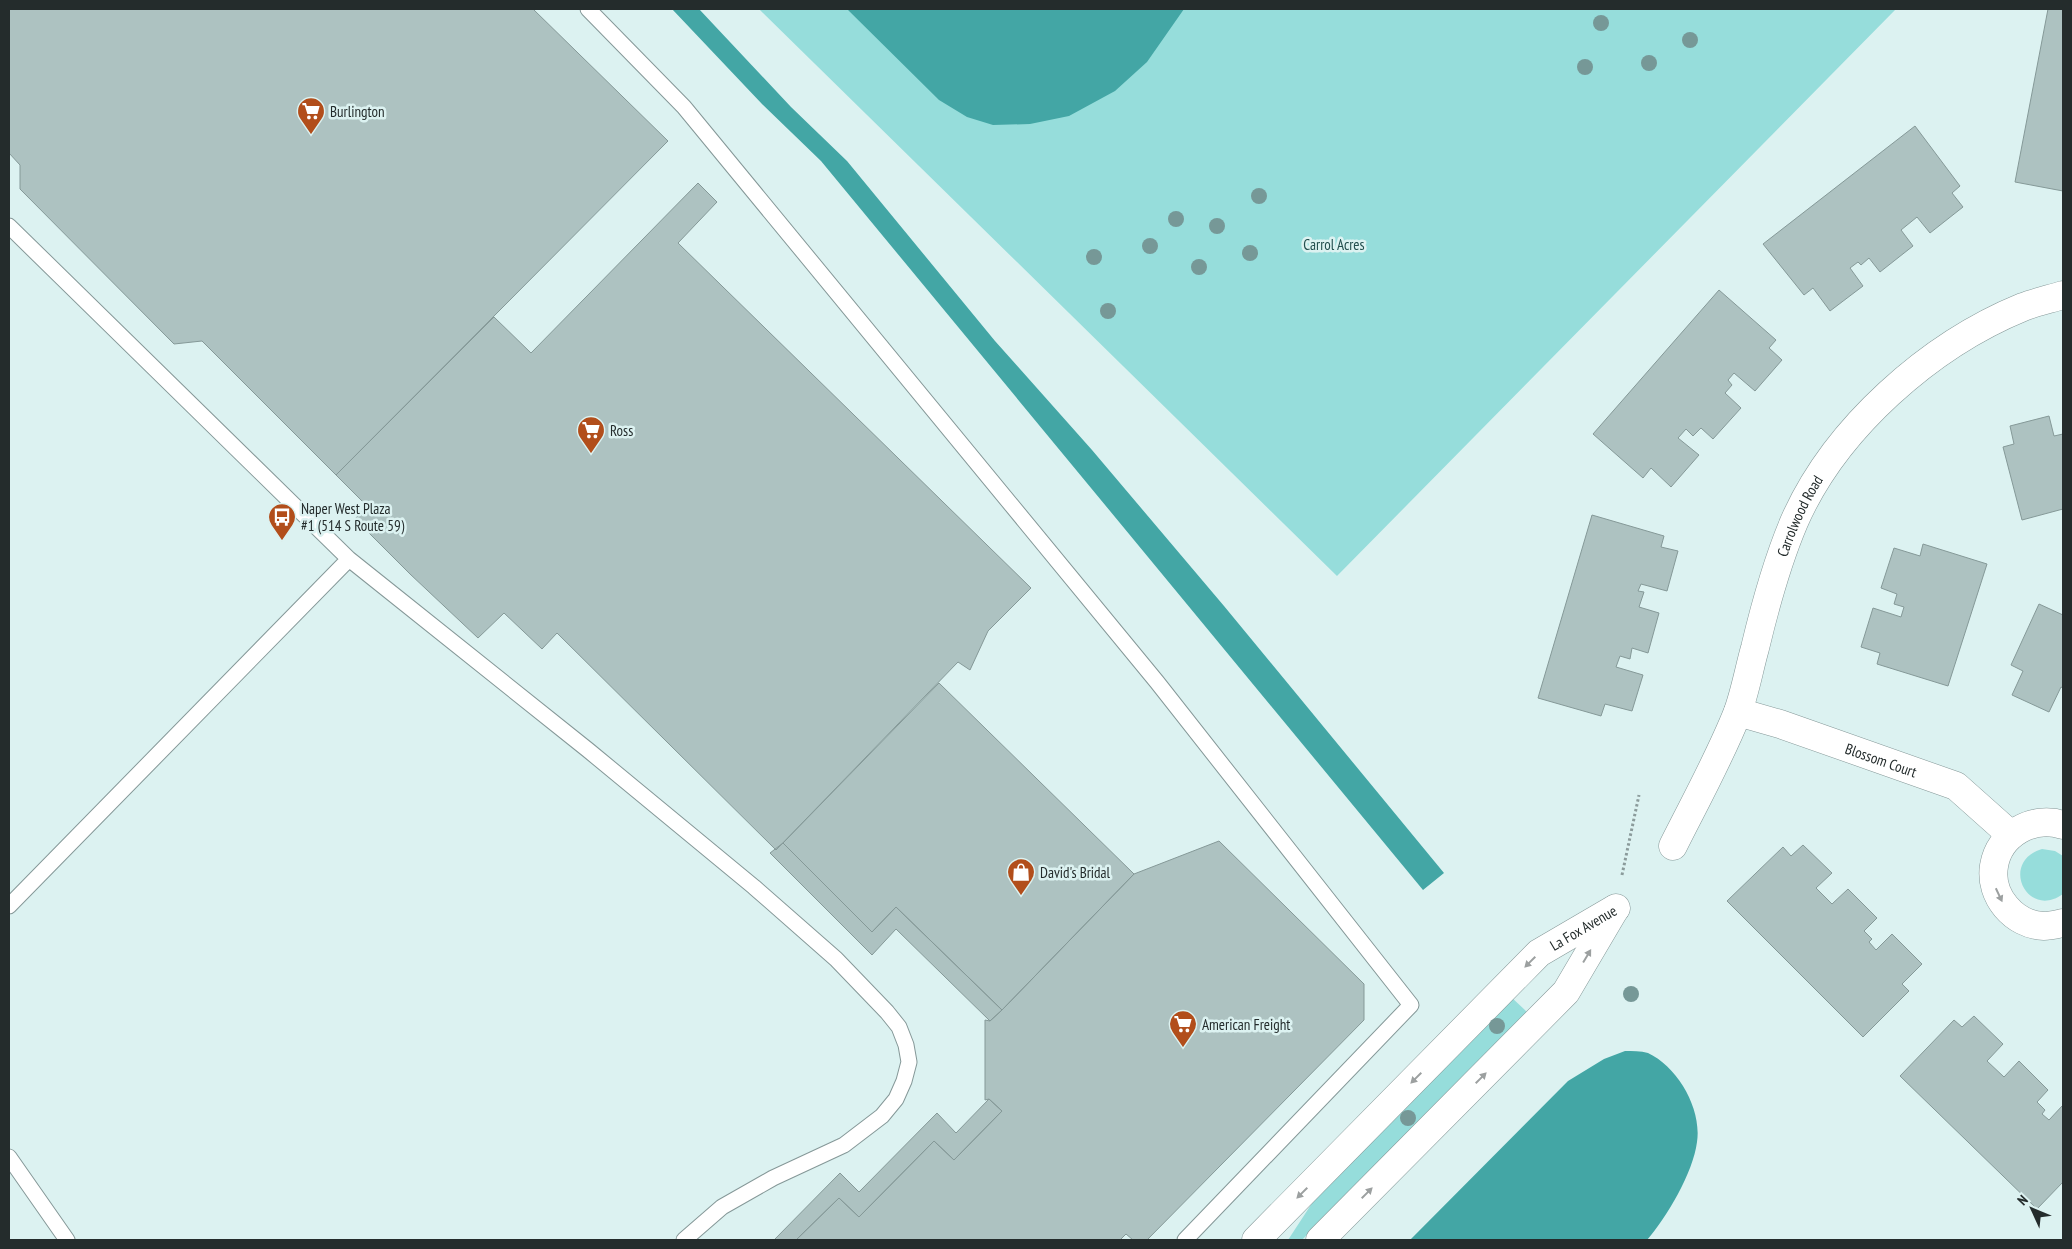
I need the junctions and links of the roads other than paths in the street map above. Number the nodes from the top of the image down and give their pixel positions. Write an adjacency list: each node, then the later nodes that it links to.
1 (588, 9): 14 (lane)
2 (9, 226): 4 (lane)
3 (2063, 295): 5 (street, Carrolwood Road)
4 (349, 559): 9 (lane); 13 (lane)
5 (1738, 712): 7 (street, Blossom Court); 8 (street, Carrolwood Road)
6 (2063, 825): 7 (street)
7 (2011, 835): 10 (street, one-way to 10)
8 (1673, 846)
9 (9, 906)
10 (2063, 923)
11 (9, 1157): 12 (lane)
12 (66, 1240)
13 (684, 1240)
14 (1185, 1240)
15 (1256, 1240): 16 (street, La Fox Avenue, one-way to 15)
16 (1320, 1240)

